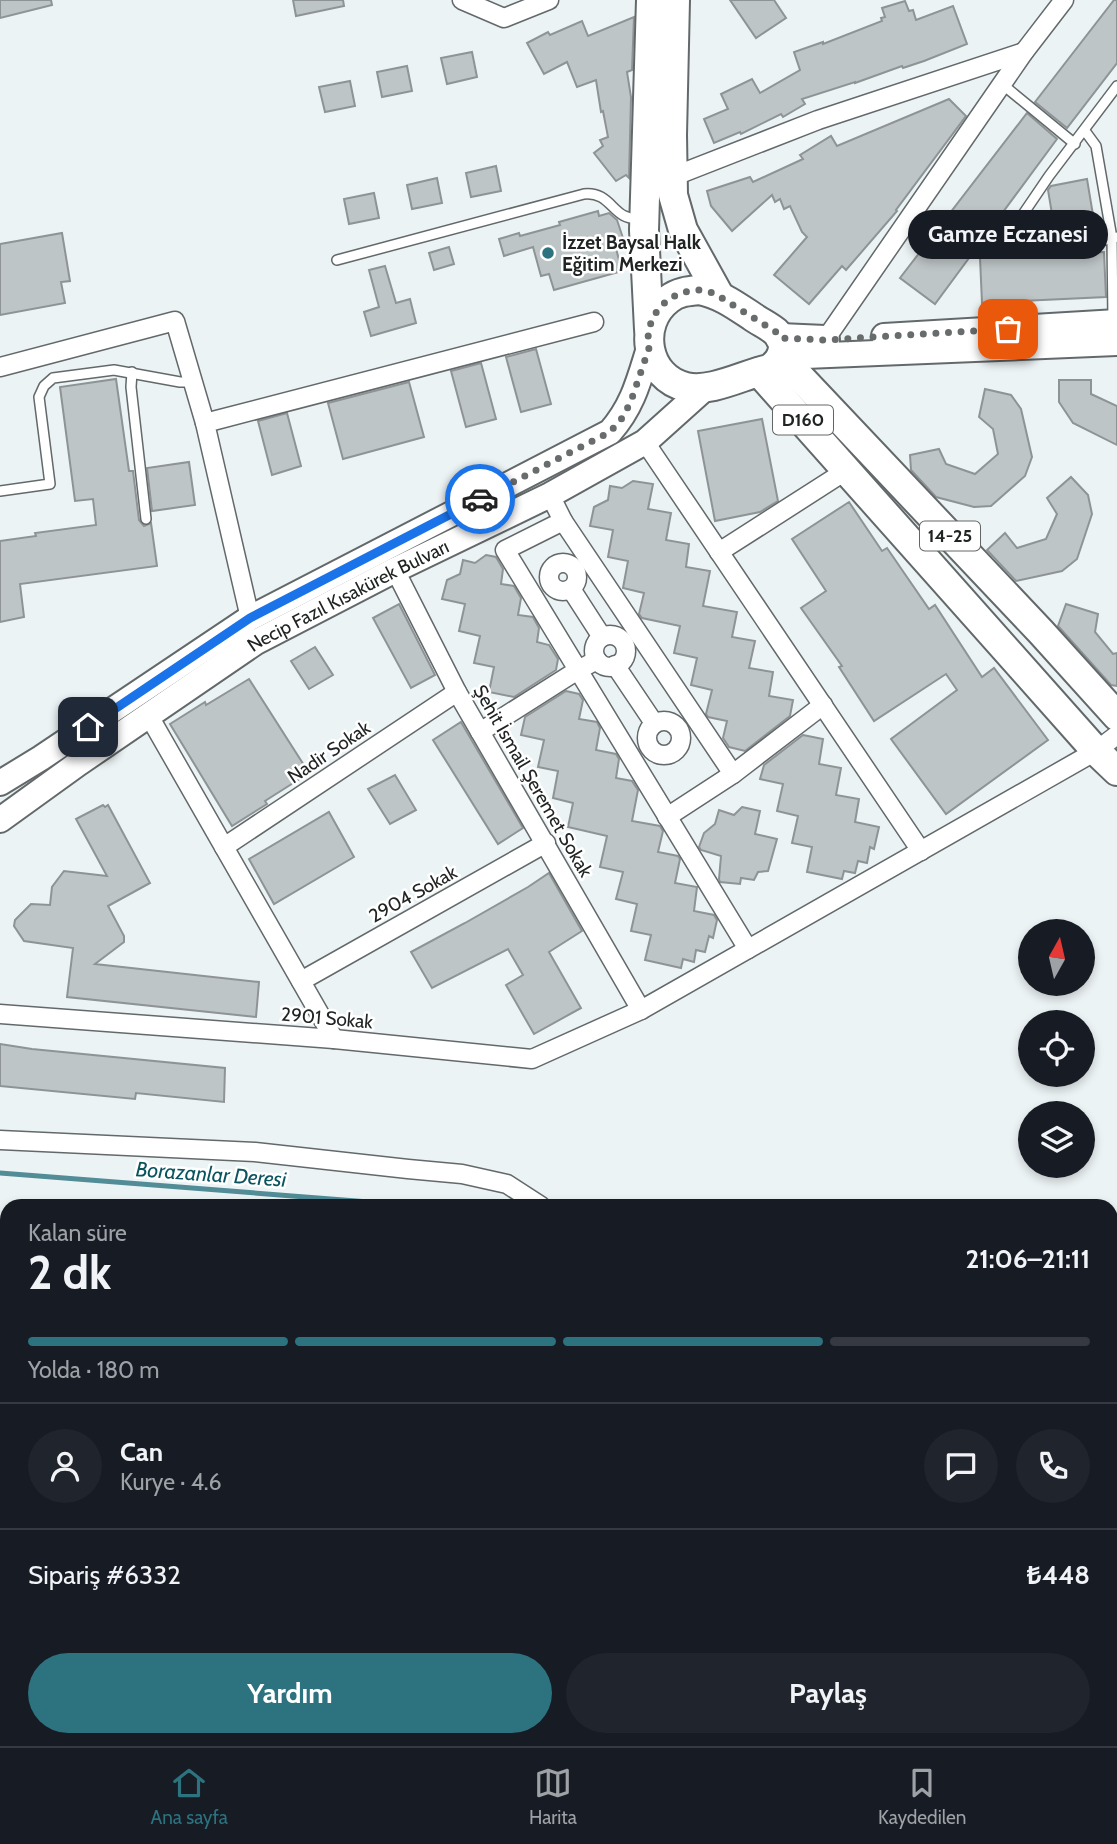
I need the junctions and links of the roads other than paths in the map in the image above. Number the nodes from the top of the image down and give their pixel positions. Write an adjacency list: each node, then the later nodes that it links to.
1 (462, 0): 2 (street)
2 (549, 0)
3 (651, 0): 12 (main road)
4 (675, 0): 11 (main road, 14-25)
5 (1064, 0): 6 (street)
6 (1024, 52): 7 (street); 11 (street)
7 (1002, 84): 10 (lane); 19 (street)
8 (1117, 86): 9 (lane)
9 (1085, 131): 10 (lane); 13 (lane)
10 (1075, 144): 13 (lane)
11 (673, 177): 15 (main road, 14-25)
12 (645, 217): 14 (lane); 18 (main road)
13 (1114, 237): 17 (lane)
14 (337, 260)
15 (719, 295): 18 (main road, 14-25); 20 (main road, 14-25)
16 (594, 322): 25 (street)
17 (1115, 333): 19 (main road); 20 (main road)
18 (649, 339): 24 (main road); 37 (main road, Necip Fazıl Kısakürek Bulvarı)
19 (825, 340): 20 (main road)
20 (773, 356): 24 (main road); 27 (main road, D160); 47 (main road, 14-25)
21 (0, 367): 23 (street)
22 (132, 372): 23 (lane); 28 (lane); 30 (lane)
23 (193, 382): 25 (street)
24 (704, 389): 26 (main road, Necip Fazıl Kısakürek Bulvarı)
25 (205, 423): 37 (street)
26 (645, 442): 29 (main road, Necip Fazıl Kısakürek Bulvarı); 32 (street)
27 (847, 470): 32 (street); 51 (main road, 14-25)
28 (0, 491)
29 (550, 495): 31 (street); 33 (main road, Necip Fazıl Kısakürek Bulvarı)
30 (146, 519)
31 (563, 520): 34 (street); 36 (street)
32 (719, 552): 44 (street)
33 (395, 570): 43 (street, Şehit İsmail Şeremet Sokak); 46 (main road, Necip Fazıl Kısakürek Bulvarı)
34 (580, 575): 35 (street); 35 (street); 38 (street); 39 (street)
35 (551, 586): 36 (street)
36 (534, 599): 42 (street)
37 (250, 618): 56 (main road, Necip Fazıl Kısakürek Bulvarı)
38 (602, 637): 39 (street); 40 (street)
39 (632, 640): 41 (street); 45 (street)
40 (597, 660): 41 (street); 42 (street)
41 (615, 665): 48 (street)
42 (578, 670): 50 (street); 53 (street)
43 (457, 692): 50 (street, Şehit İsmail Şeremet Sokak); 60 (street, Nadir Sokak)
44 (822, 705): 55 (street); 61 (street)
45 (693, 715): 49 (street); 55 (street)
46 (149, 716): 58 (main road, Necip Fazıl Kısakürek Bulvarı); 60 (street)
47 (1117, 716)
48 (654, 723): 49 (street); 52 (street)
49 (678, 728): 52 (street)
50 (480, 732): 59 (street, Şehit İsmail Şeremet Sokak)
51 (1106, 743): 54 (main road, 14-25); 61 (street, 2901 Sokak)
52 (648, 744): 53 (street)
53 (627, 750): 57 (street)
54 (1117, 771)
55 (733, 774): 57 (street)
56 (0, 783)
57 (667, 817): 62 (street)
58 (0, 820)
59 (545, 843): 63 (street, 2904 Sokak); 64 (street, Şehit İsmail Şeremet Sokak)
60 (224, 847): 63 (street)
61 (921, 850): 62 (street, 2901 Sokak)
62 (748, 949): 64 (street, 2901 Sokak)
63 (301, 981): 66 (street)
64 (641, 1010): 66 (street, 2901 Sokak)
65 (0, 1014): 66 (street, 2901 Sokak)
66 (334, 1039)
67 (0, 1140): 68 (street)
68 (530, 1199)

